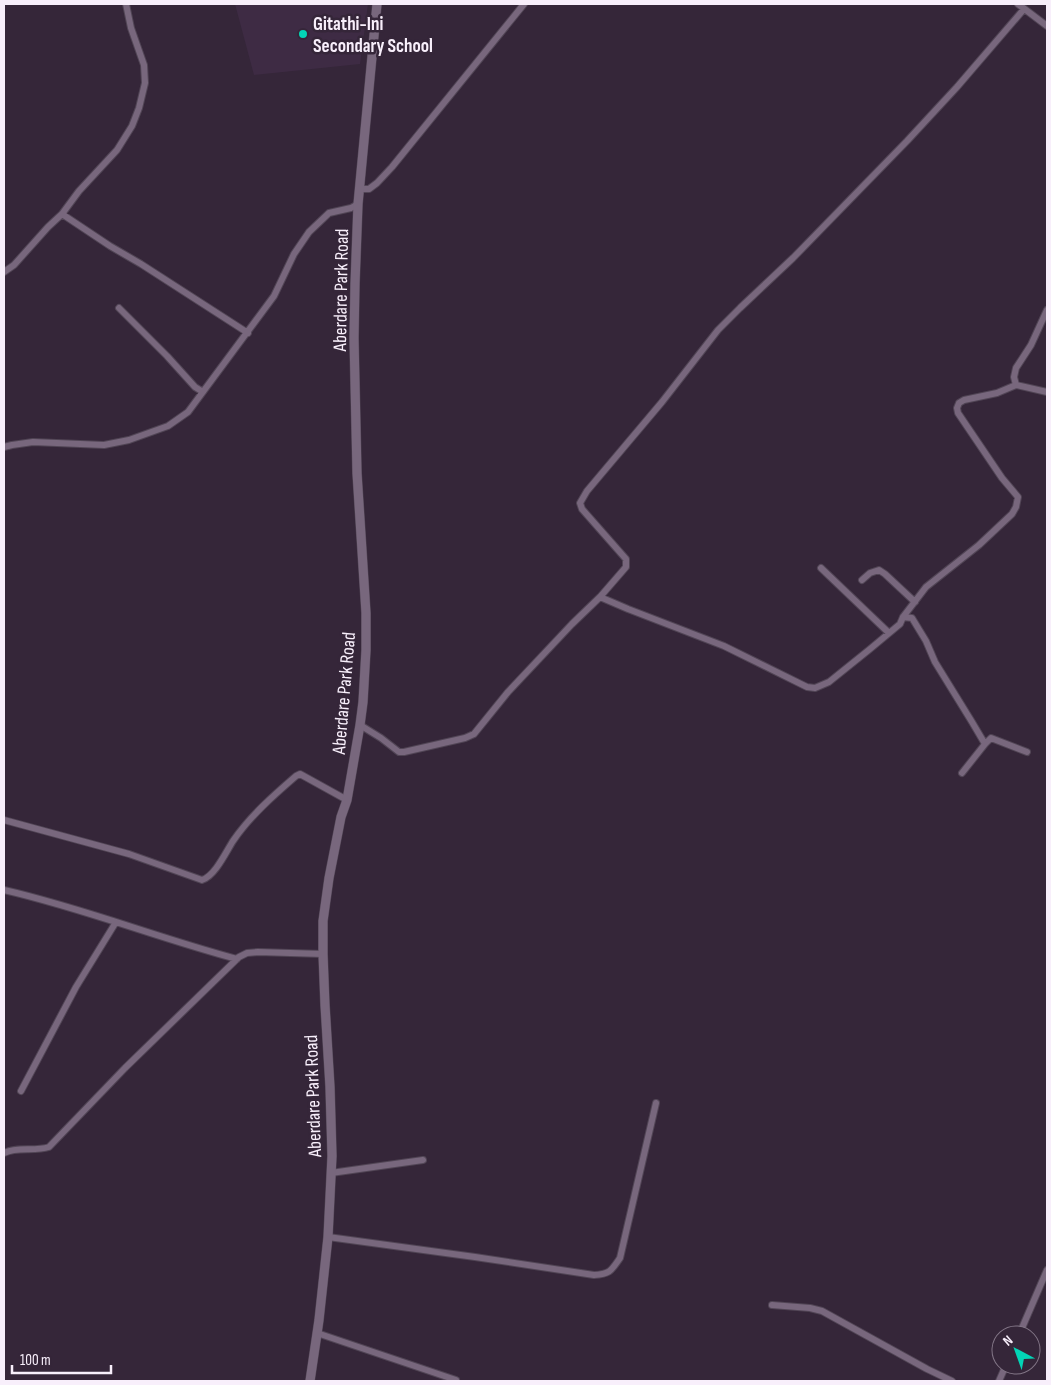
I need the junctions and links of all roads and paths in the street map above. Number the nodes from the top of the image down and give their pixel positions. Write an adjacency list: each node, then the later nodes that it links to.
1 (126, 4): 8 (street)
2 (377, 4): 6 (street, Aberdare Park Road)
3 (524, 4): 6 (street)
4 (1021, 6): 5 (street); 19 (street)
5 (1047, 26)
6 (360, 189): 7 (street, Aberdare Park Road)
7 (358, 204): 12 (street); 23 (street, Aberdare Park Road)
8 (62, 214): 9 (street); 12 (street)
9 (4, 272)
10 (119, 308): 14 (street)
11 (1047, 310): 13 (street)
12 (248, 333): 14 (street)
13 (1016, 385): 15 (street); 20 (street)
14 (203, 392): 16 (street)
15 (1047, 392)
16 (4, 447)
17 (821, 568): 22 (street)
18 (862, 580): 20 (street)
19 (600, 597): 22 (street); 23 (street)
20 (915, 602): 21 (street)
21 (903, 617): 22 (street); 24 (street)
22 (890, 633)
23 (360, 725): 27 (street, Aberdare Park Road)
24 (985, 744): 25 (street); 26 (street)
25 (1026, 752)
26 (962, 773)
27 (347, 800): 28 (street); 31 (street, Aberdare Park Road)
28 (4, 820)
29 (4, 890): 30 (street)
30 (116, 922): 32 (street); 33 (street)
31 (323, 954): 32 (street); 37 (street, Aberdare Park Road)
32 (236, 959): 35 (street)
33 (21, 1091)
34 (656, 1103): 38 (street)
35 (4, 1154)
36 (423, 1160): 37 (street)
37 (331, 1172): 38 (street, Aberdare Park Road)
38 (328, 1237): 42 (street, Aberdare Park Road)
39 (1047, 1270): 41 (street)
40 (772, 1305): 45 (street)
41 (1023, 1325)
42 (317, 1333): 43 (street); 44 (street, Aberdare Park Road)
43 (456, 1380)
44 (310, 1381)
45 (952, 1381)

